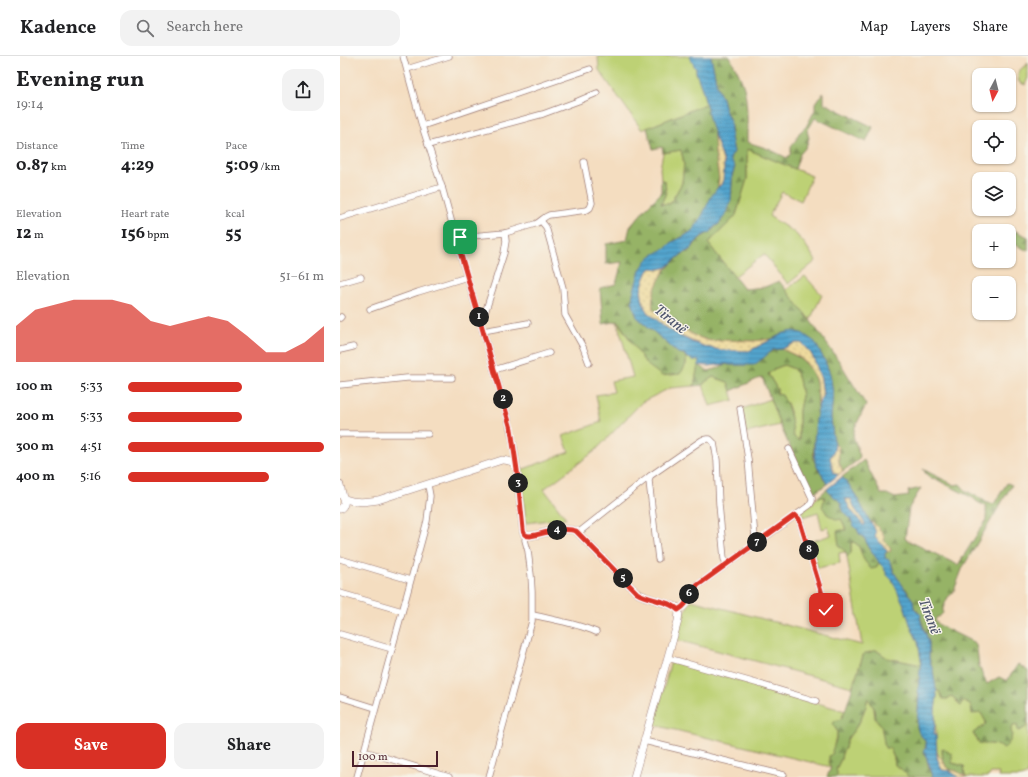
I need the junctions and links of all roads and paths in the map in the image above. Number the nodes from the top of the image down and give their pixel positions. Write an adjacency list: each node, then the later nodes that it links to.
1 (403, 56): 3 (street)
2 (449, 56): 3 (street)
3 (407, 69): 6 (street)
4 (590, 69): 6 (street)
5 (597, 93): 7 (street)
6 (422, 126): 7 (street)
7 (428, 145): 9 (street)
8 (584, 162): 11 (street)
9 (442, 186): 10 (street); 13 (street)
10 (340, 218)
11 (541, 221): 12 (street); 24 (street)
12 (505, 233): 13 (street); 18 (street)
13 (456, 238): 15 (street)
14 (361, 276): 16 (street)
15 (467, 277): 17 (street); 18 (street)
16 (340, 283)
17 (370, 309)
18 (479, 317): 20 (street)
19 (528, 322): 20 (street)
20 (483, 331): 25 (street)
21 (353, 347): 22 (street)
22 (340, 350)
23 (548, 353): 25 (street)
24 (589, 363)
25 (494, 370): 31 (street)
26 (452, 378): 27 (street)
27 (340, 385)
28 (740, 408): 42 (street)
29 (340, 434): 30 (street)
30 (428, 434)
31 (514, 446): 33 (street); 34 (street)
32 (789, 449): 39 (street)
33 (502, 460): 34 (street); 36 (street)
34 (517, 470): 41 (street)
35 (650, 476): 40 (street); 44 (street); 45 (street)
36 (428, 485): 38 (street); 46 (street)
37 (340, 486): 38 (street)
38 (342, 501)
39 (795, 515): 42 (street); 49 (street)
40 (578, 533): 41 (street); 48 (street)
41 (526, 536): 51 (street)
42 (757, 542): 45 (street)
43 (340, 559): 46 (street)
44 (658, 560)
45 (727, 564): 48 (street)
46 (410, 580): 50 (street)
47 (340, 593): 50 (street)
48 (678, 610): 55 (street)
49 (826, 610)
50 (402, 611): 54 (street)
51 (533, 615): 52 (street); 64 (street)
52 (596, 632)
53 (340, 634): 54 (street)
54 (392, 649): 58 (street)
55 (668, 658): 57 (street); 59 (street)
56 (340, 697): 58 (street)
57 (816, 701)
58 (375, 708): 60 (street)
59 (644, 741): 61 (street); 65 (street)
60 (364, 751): 62 (street); 63 (street)
61 (784, 775)
62 (357, 777)
63 (449, 777)
64 (489, 777)
65 (634, 777)

